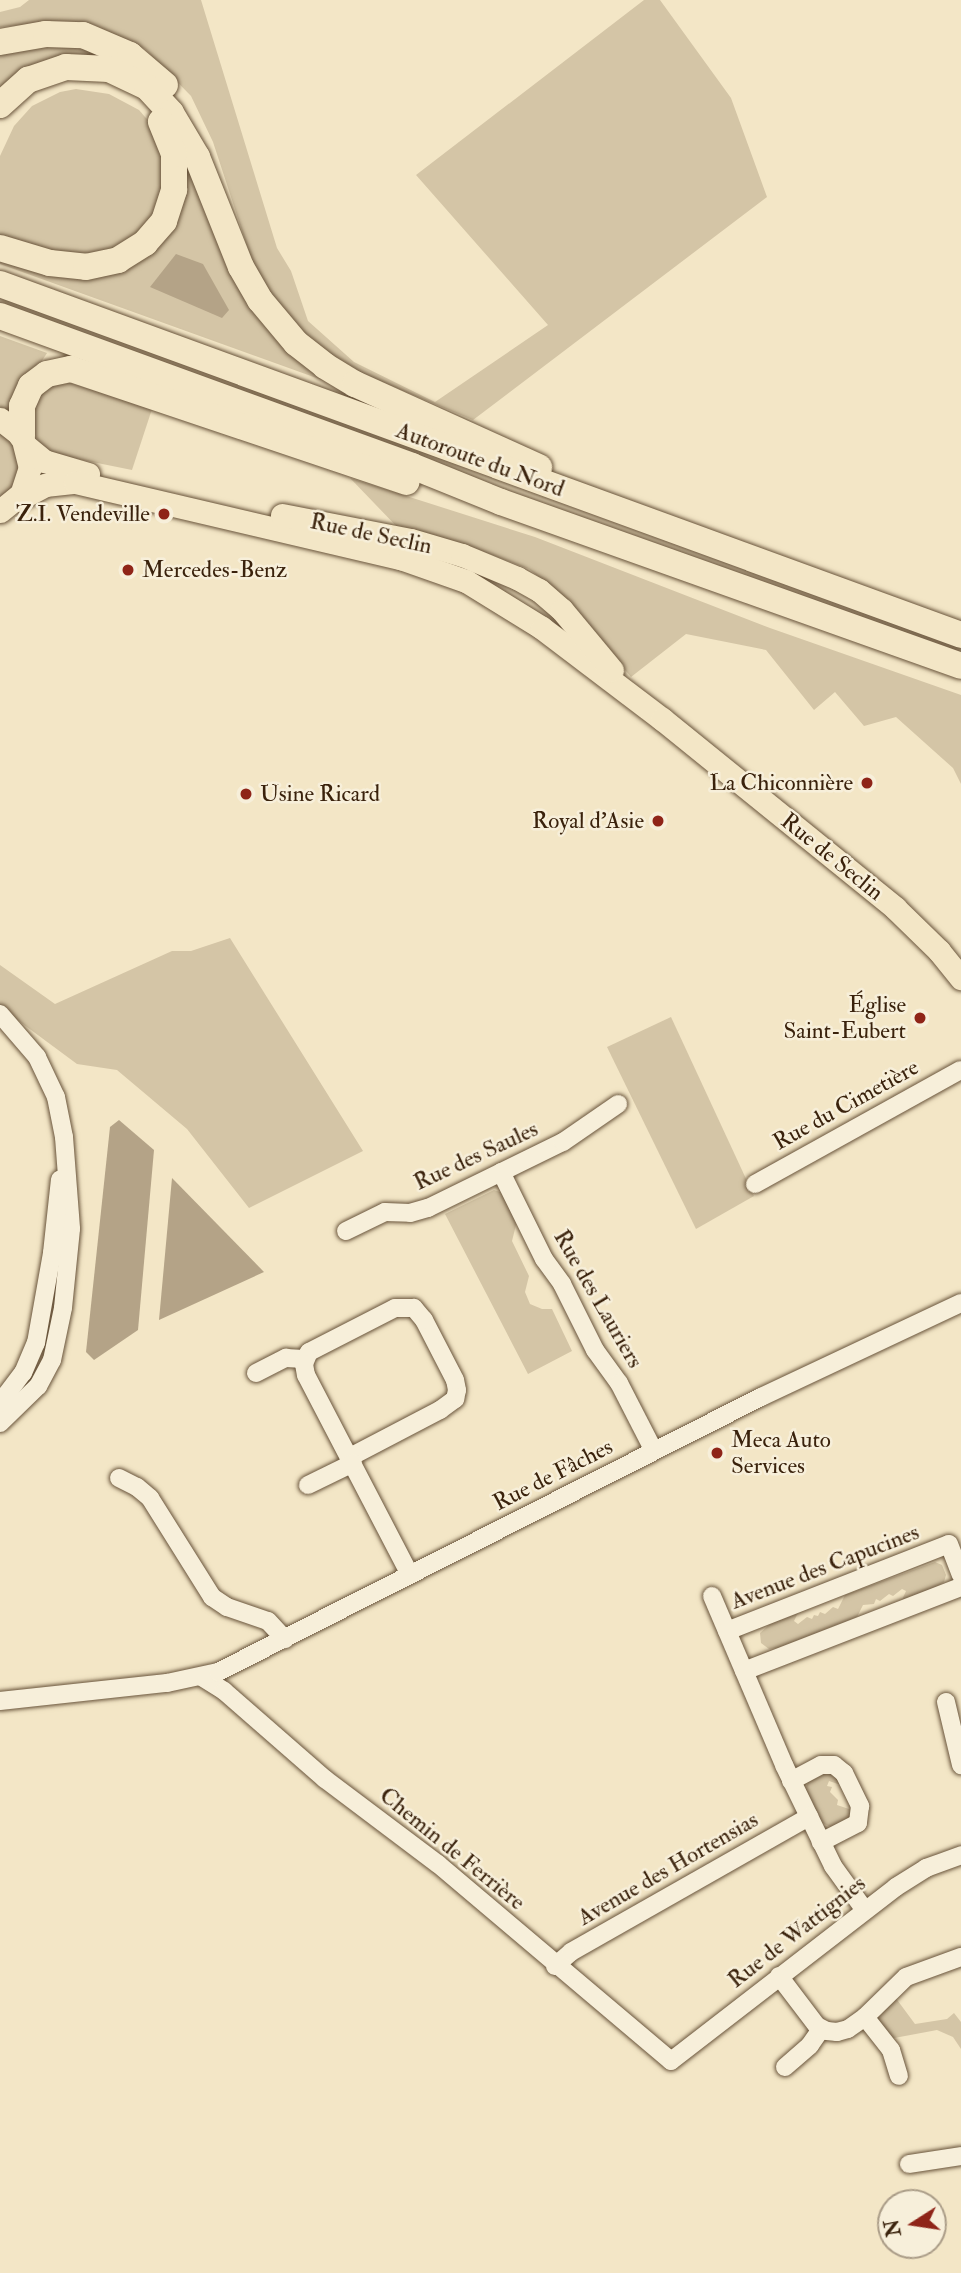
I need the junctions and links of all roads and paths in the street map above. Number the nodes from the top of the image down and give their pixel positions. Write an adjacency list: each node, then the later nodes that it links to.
1 (0, 42): 4 (highway)
2 (0, 105): 4 (highway)
3 (0, 128): 5 (highway)
4 (212, 195): 11 (highway)
5 (0, 248)
6 (0, 284): 11 (highway, Autoroute du Nord)
7 (0, 316): 10 (highway, Autoroute du Nord)
8 (0, 419): 9 (main road, Rue de Seclin)
9 (24, 441): 10 (highway); 12 (main road); 15 (main road, Rue de Seclin)
10 (500, 502): 14 (highway, Autoroute du Nord)
11 (595, 502): 13 (highway, Autoroute du Nord)
12 (8, 506): 15 (main road, Rue de Seclin)
13 (961, 635)
14 (961, 666)
15 (662, 719): 16 (main road, Rue de Seclin)
16 (961, 978)
17 (0, 1014): 20 (street)
18 (961, 1070): 22 (street, Rue du Cimetière)
19 (618, 1104): 21 (street, Rue des Saules)
20 (64, 1138): 27 (street); 28 (street)
21 (501, 1172): 23 (street, Rue des Saules); 29 (street, Rue des Lauriers)
22 (755, 1184)
23 (346, 1231)
24 (961, 1303): 29 (street, Rue de Fâches)
25 (304, 1359): 26 (street); 30 (street); 30 (street)
26 (256, 1373)
27 (0, 1403)
28 (0, 1423)
29 (654, 1451): 33 (street, Rue de Fâches)
30 (351, 1460): 32 (street); 33 (street)
31 (118, 1478): 38 (street)
32 (308, 1485)
33 (410, 1575): 38 (street, Rue de Fâches)
34 (961, 1575): 37 (street, Avenue des Capucines)
35 (961, 1587): 39 (street)
36 (712, 1596): 37 (street, Avenue des Capucines)
37 (727, 1631): 39 (street, Avenue des Capucines)
38 (285, 1639): 40 (street, Rue de Fâches)
39 (744, 1671): 44 (street, Avenue des Capucines)
40 (202, 1677): 41 (street, Rue de Fâches); 50 (street, Chemin de Ferrière)
41 (0, 1700)
42 (946, 1702): 43 (street)
43 (961, 1765)
44 (791, 1781): 45 (street, Avenue des Capucines); 46 (street)
45 (809, 1817): 46 (street, Avenue des Capucines); 50 (street, Avenue des Hortensias)
46 (821, 1842): 48 (street, Avenue des Capucines)
47 (961, 1855): 48 (street, Rue de Wattignies)
48 (864, 1909): 51 (street, Rue de Wattignies)
49 (961, 1957): 52 (street)
50 (555, 1966): 54 (street, Chemin de Ferrière)
51 (779, 1976): 53 (street); 54 (street, Rue de Wattignies)
52 (865, 2017): 53 (street); 56 (street)
53 (821, 2029): 55 (street)
54 (671, 2061)
55 (785, 2067)
56 (899, 2076)
57 (961, 2156): 58 (street)
58 (909, 2164)

